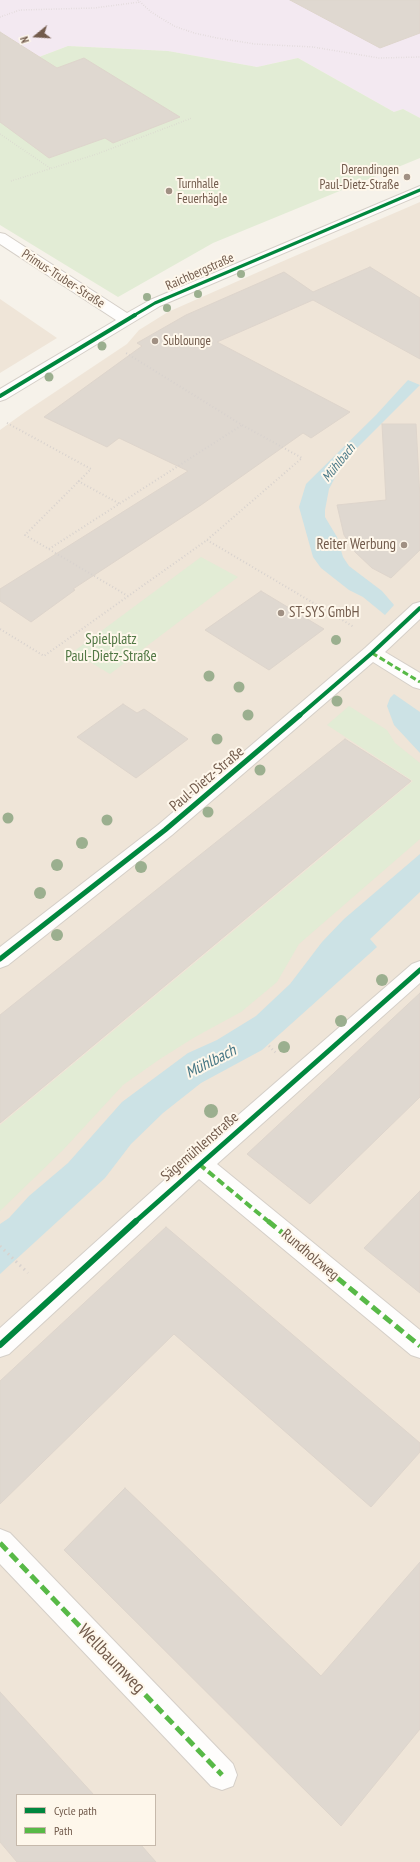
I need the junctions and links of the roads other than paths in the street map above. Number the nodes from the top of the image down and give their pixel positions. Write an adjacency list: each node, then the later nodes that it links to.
1 (420, 190): 3 (street, Raichbergstraße)
2 (0, 237): 3 (street, Primus-Truber-Straße)
3 (126, 320): 4 (street, Raichbergstraße)
4 (0, 396)
5 (420, 608): 6 (street, Paul-Dietz-Straße)
6 (377, 649): 7 (street); 8 (street, Paul-Dietz-Straße)
7 (420, 682)
8 (0, 958)
9 (420, 970): 10 (street, Sägemühlenstraße)
10 (199, 1164): 11 (street, Sägemühlenstraße); 12 (street, Rundholzweg)
11 (0, 1345)
12 (420, 1346)
13 (0, 1543): 14 (street, Wellbaumweg)
14 (222, 1775)

